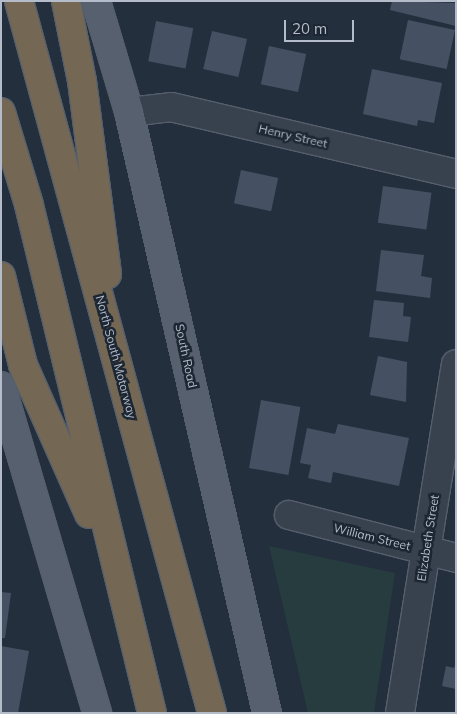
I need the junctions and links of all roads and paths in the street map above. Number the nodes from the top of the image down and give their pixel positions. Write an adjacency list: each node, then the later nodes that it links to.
1 (19, 1): 9 (highway, North South Motorway)
2 (66, 1): 9 (highway)
3 (96, 1): 5 (main road, South Road)
4 (1, 112): 15 (highway)
5 (130, 112): 6 (street, Henry Street); 19 (main road, South Road)
6 (456, 174)
7 (1, 276): 15 (highway)
8 (456, 364): 13 (street, Elizabeth Street)
9 (119, 365): 18 (highway, North South Motorway)
10 (1, 386): 11 (main road)
11 (5, 416): 16 (main road)
12 (288, 515): 13 (street, William Street)
13 (426, 550): 14 (street, William Street); 20 (street, Elizabeth Street)
14 (456, 558)
15 (116, 574): 17 (highway)
16 (97, 713)
17 (152, 713)
18 (212, 713)
19 (267, 713)
20 (400, 713)

